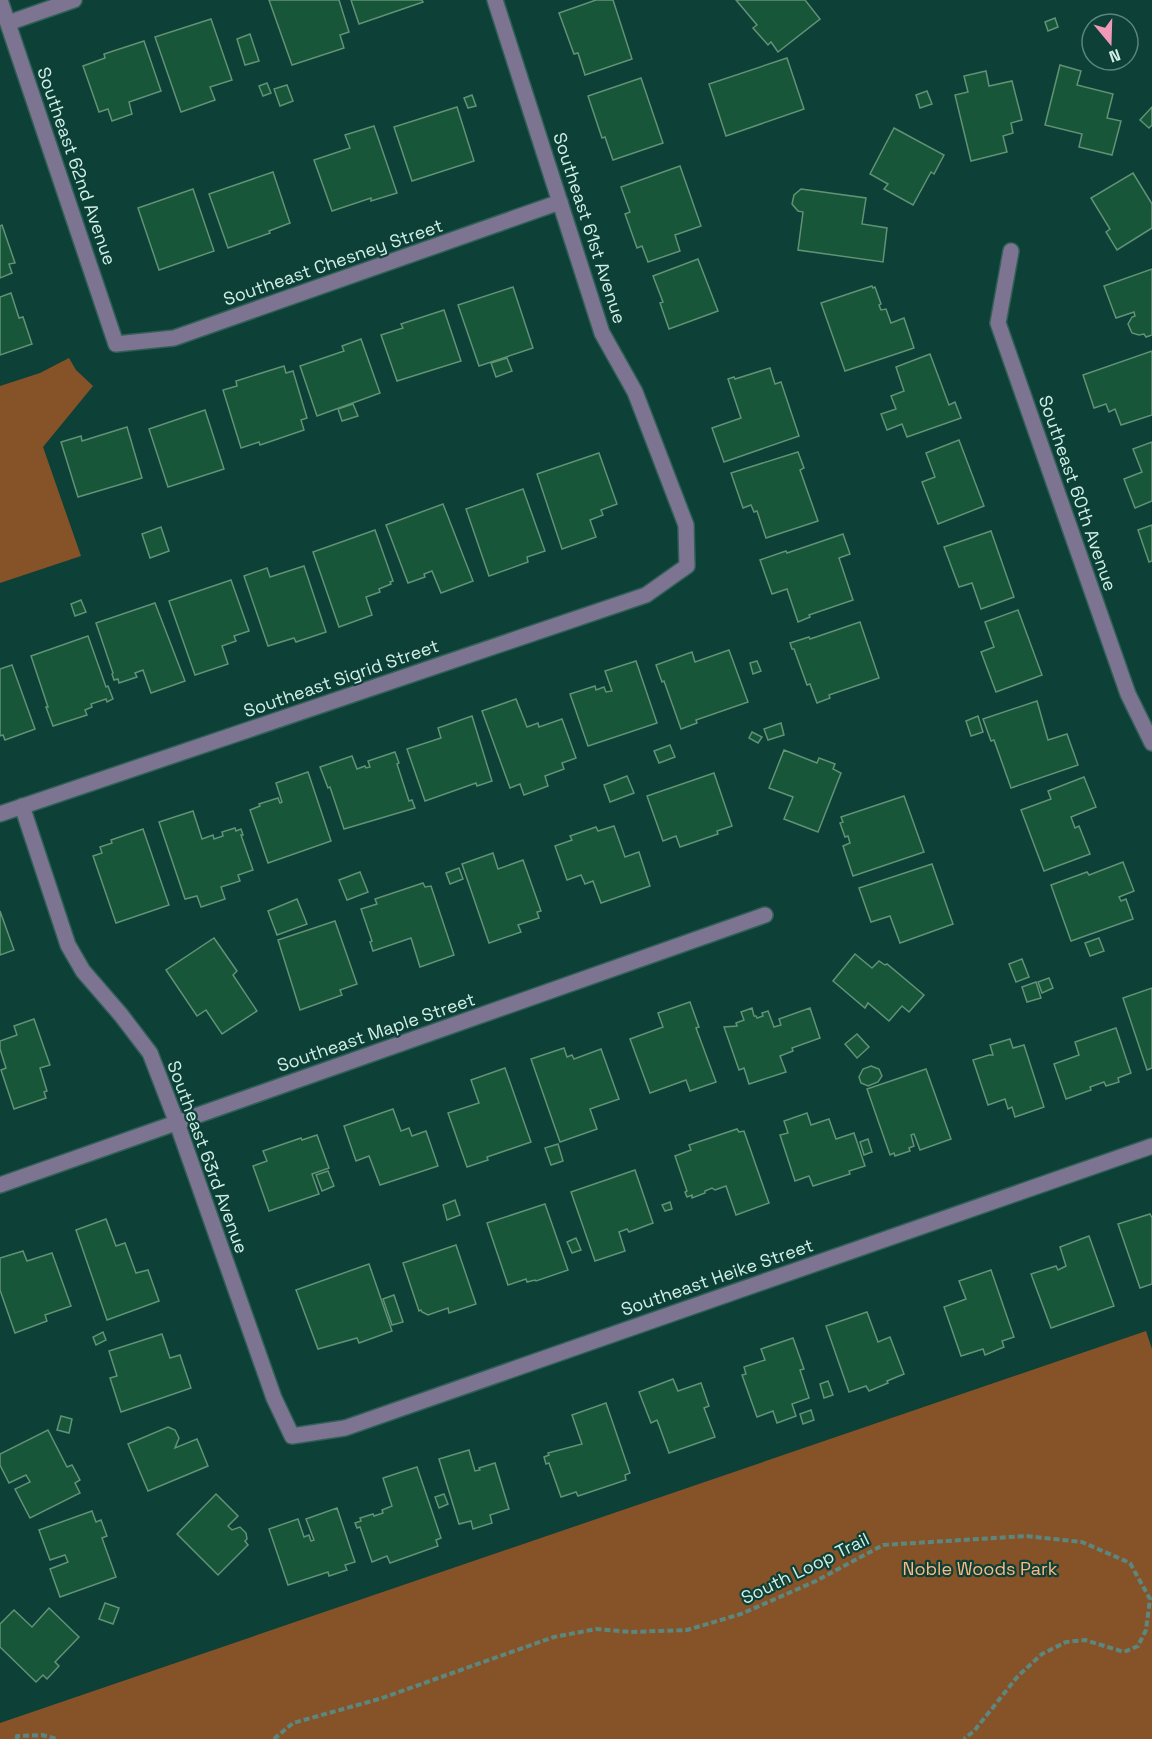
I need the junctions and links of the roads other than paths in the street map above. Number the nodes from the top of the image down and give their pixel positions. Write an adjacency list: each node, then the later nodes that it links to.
1 (0, 0): 4 (street, Southeast 62nd Avenue)
2 (74, 0): 4 (street)
3 (495, 0): 5 (street, Southeast 61st Avenue)
4 (8, 23): 7 (street, Southeast 62nd Avenue)
5 (560, 202): 7 (street, Southeast Chesney Street); 8 (street, Southeast 61st Avenue)
6 (1011, 250): 9 (street, Southeast 60th Avenue)
7 (116, 344)
8 (687, 566): 10 (street, Southeast Sigrid Street)
9 (1152, 743)
10 (22, 806): 11 (street, Southeast Sigrid Street); 13 (street, Southeast 63rd Avenue)
11 (0, 814)
12 (765, 915): 13 (street, Southeast Maple Street)
13 (177, 1123): 15 (street, Southeast Maple Street); 16 (street, Southeast 63rd Avenue)
14 (1152, 1146): 16 (street, Southeast Heike Street)
15 (0, 1185)
16 (292, 1436)

